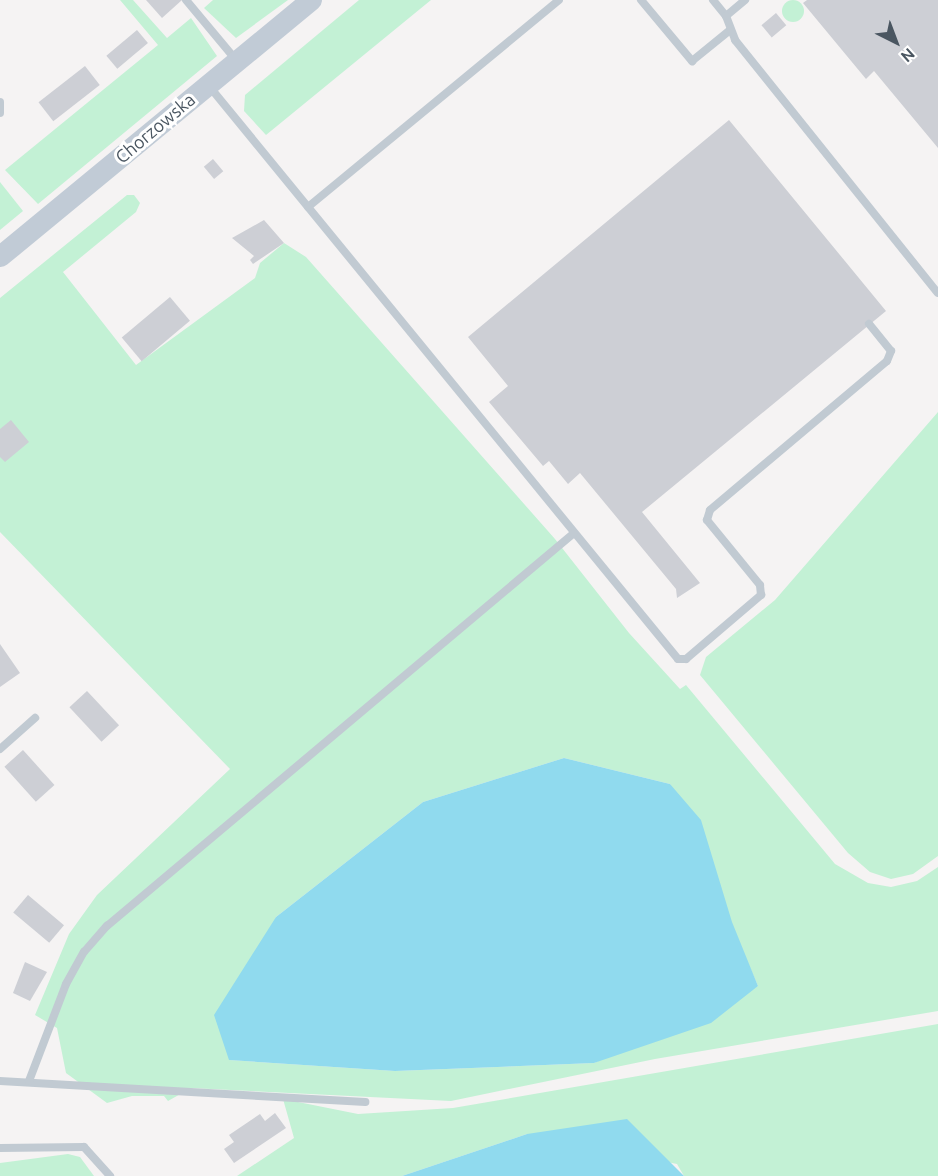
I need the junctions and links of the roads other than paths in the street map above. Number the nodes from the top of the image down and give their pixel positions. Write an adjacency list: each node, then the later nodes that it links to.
1 (186, 0): 9 (lane)
2 (311, 0): 9 (street, Chorzowska)
3 (559, 0): 13 (lane)
4 (641, 0): 8 (lane)
5 (712, 0): 7 (lane)
6 (745, 0): 7 (lane)
7 (726, 16): 8 (lane)
8 (730, 30): 15 (lane)
9 (237, 61): 10 (street, Chorzowska)
10 (208, 84): 13 (lane); 14 (street, Chorzowska)
11 (0, 102): 12 (lane)
12 (0, 113)
13 (309, 207): 17 (lane)
14 (0, 256)
15 (938, 293)
16 (869, 324): 17 (lane)
17 (574, 533): 21 (lane)
18 (35, 718): 19 (lane)
19 (0, 749)
20 (0, 1080): 21 (lane)
21 (29, 1081): 22 (lane)
22 (365, 1102)
23 (2, 1151): 24 (lane)
24 (110, 1176)

